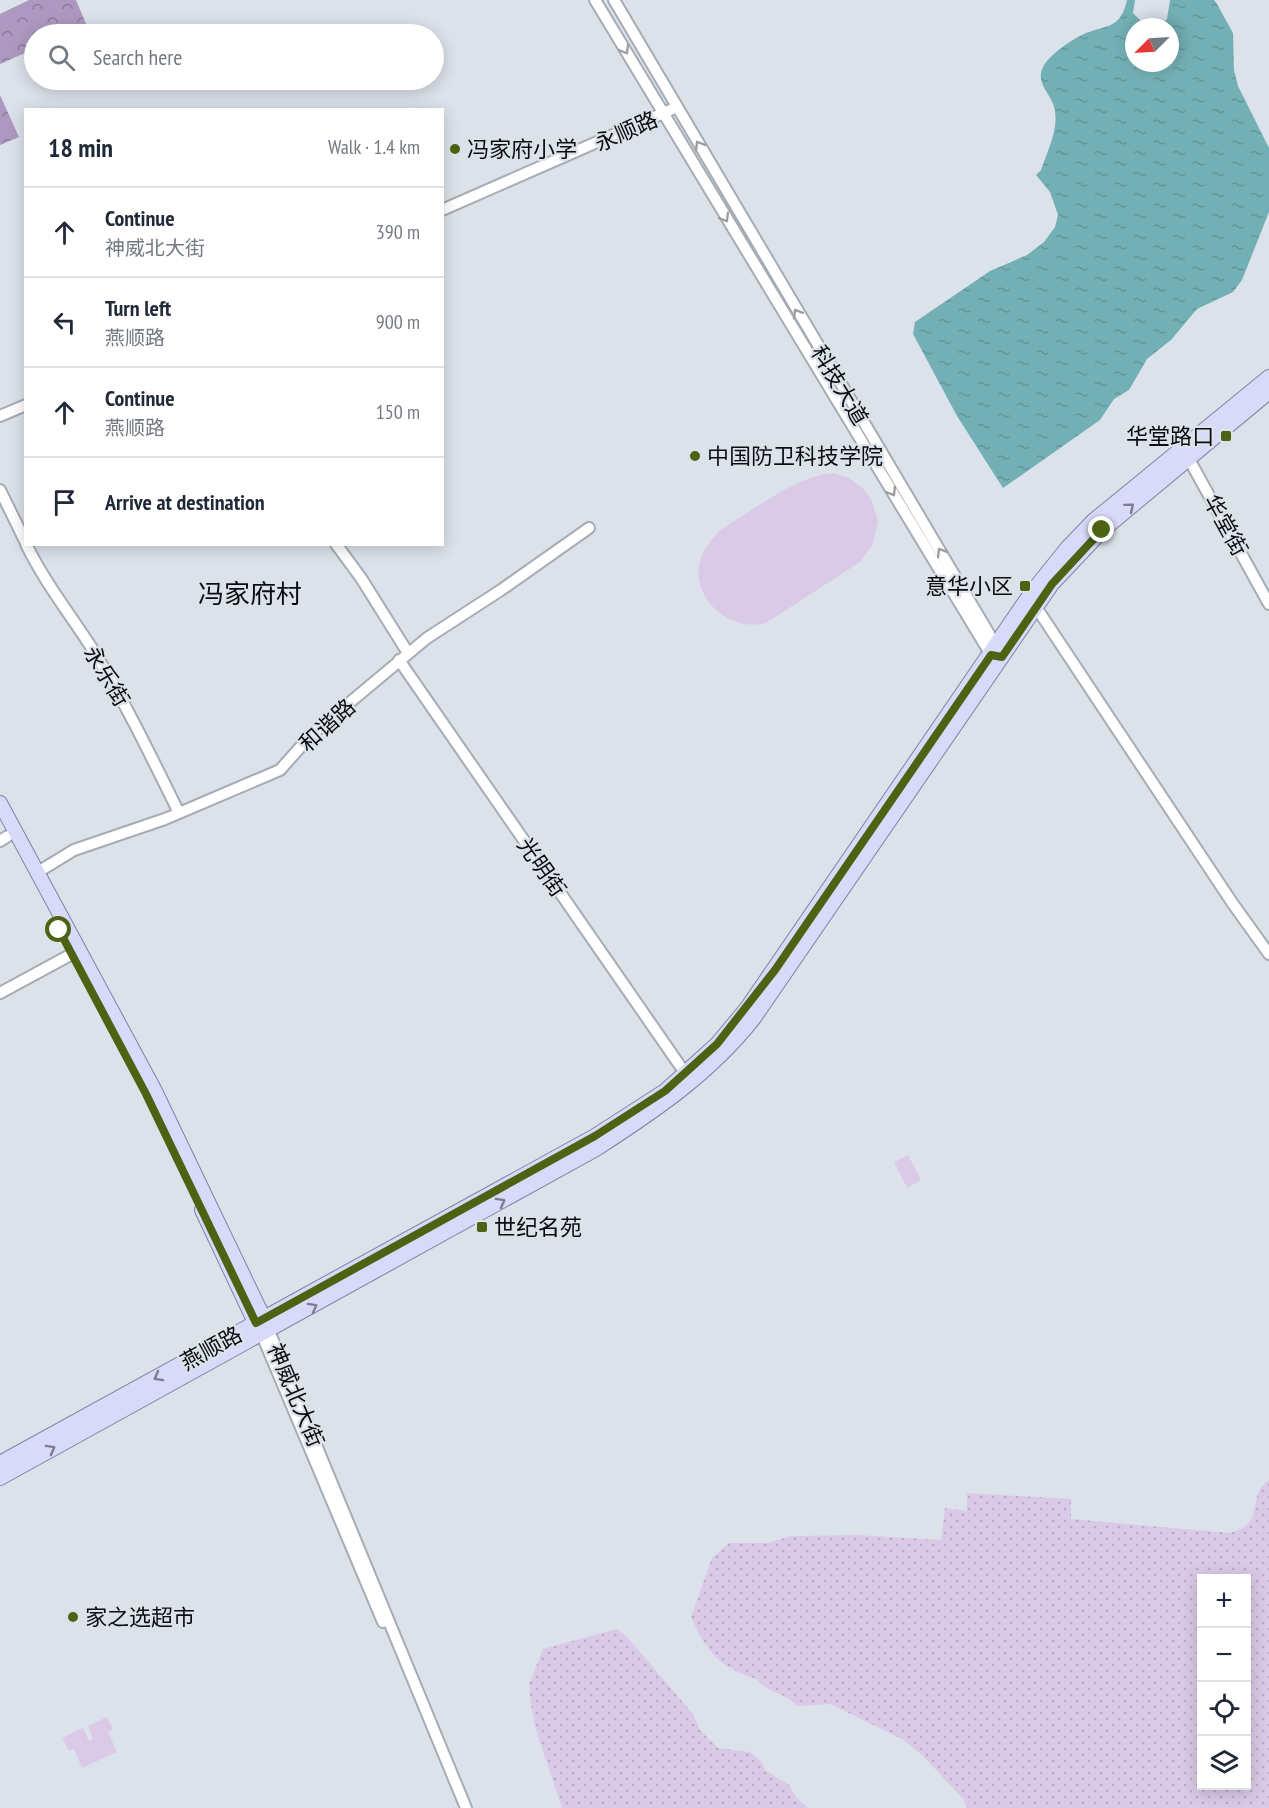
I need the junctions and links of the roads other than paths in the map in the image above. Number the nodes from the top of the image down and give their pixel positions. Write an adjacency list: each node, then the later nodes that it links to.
1 (595, 0): 4 (street, 科技大道, one-way to 4)
2 (615, 0): 3 (street, 科技大道)
3 (677, 107): 4 (street, 永顺路); 19 (street, 科技大道, one-way to 3)
4 (663, 115): 5 (street, 永顺路); 19 (street, 科技大道, one-way to 19)
5 (444, 209)
6 (1269, 377): 10 (main road, 燕顺路)
7 (1269, 392): 10 (main road, 燕顺路)
8 (24, 406): 9 (street)
9 (0, 416)
10 (1185, 452): 16 (street, 华堂街); 17 (main road, 燕顺路, one-way to 10); 19 (main road, 燕顺路)
11 (0, 490): 13 (street, 永乐街)
12 (589, 528): 18 (street, 和谐路)
13 (24, 540)
14 (27, 546): 22 (street, 永乐街)
15 (338, 546): 18 (street)
16 (1269, 604)
17 (1036, 607): 19 (main road, 燕顺路); 27 (street)
18 (408, 653): 20 (street, 和谐路)
19 (996, 653): 29 (main road, 燕顺路); 30 (main road, 燕顺路, one-way to 19)
20 (399, 660): 22 (street, 和谐路); 29 (street, 光明街)
21 (0, 802): 25 (main road, 神威北大街)
22 (179, 813): 25 (street, 和谐路)
23 (0, 821): 24 (main road, 神威北大街)
24 (4, 838): 26 (main road, 神威北大街)
25 (38, 872): 30 (main road, 神威北大街)
26 (72, 954): 28 (street); 30 (main road, 神威北大街)
27 (1269, 954)
28 (0, 993)
29 (685, 1073): 30 (main road, 燕顺路)
30 (263, 1327): 31 (main road, 燕顺路, one-way to 31); 32 (main road, 燕顺路, one-way to 30); 33 (street, 神威北大街); 34 (street, 神威北大街)
31 (0, 1463)
32 (0, 1478)
33 (459, 1808)
34 (466, 1808)

